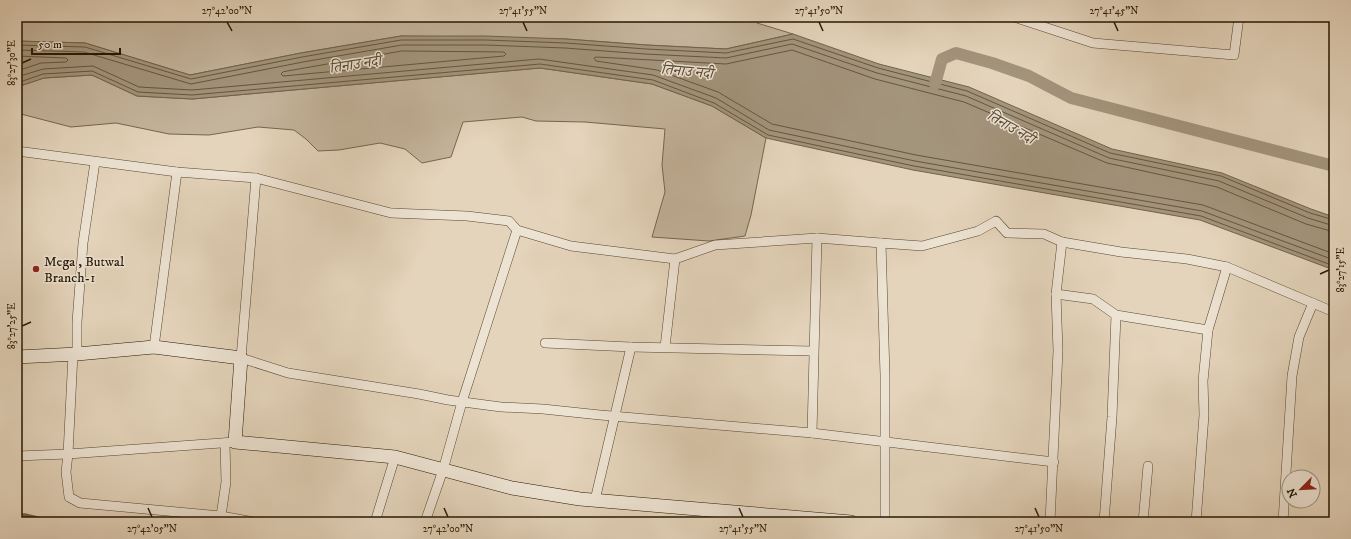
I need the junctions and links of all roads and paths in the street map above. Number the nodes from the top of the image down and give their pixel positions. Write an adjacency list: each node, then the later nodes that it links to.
1 (1014, 17): 2 (street)
2 (1239, 17)
3 (17, 151): 4 (street)
4 (95, 162): 5 (street); 23 (street)
5 (177, 172): 6 (street); 19 (street)
6 (256, 178): 7 (street); 25 (street)
7 (516, 230): 11 (street); 26 (street)
8 (817, 238): 10 (street); 11 (street); 22 (street)
9 (1062, 242): 10 (street); 12 (street); 13 (street)
10 (881, 243): 30 (street)
11 (675, 259): 21 (street)
12 (1227, 267): 14 (street); 17 (street)
13 (1056, 294): 16 (street); 34 (street)
14 (1313, 303): 15 (street); 49 (street)
15 (1334, 312)
16 (1116, 314): 17 (street); 46 (street)
17 (1208, 330): 48 (street)
18 (544, 343): 20 (street)
19 (154, 347): 23 (street); 25 (street)
20 (631, 347): 21 (street); 27 (street)
21 (665, 347): 22 (street)
22 (813, 351): 28 (street)
23 (75, 354): 24 (street); 31 (street)
24 (17, 356)
25 (241, 358): 26 (street); 29 (street)
26 (462, 402): 27 (street); 36 (street)
27 (615, 416): 28 (street); 37 (street)
28 (812, 432): 30 (street)
29 (230, 442): 31 (street); 33 (street); 38 (street)
30 (884, 442): 34 (street); 44 (street)
31 (68, 454): 32 (street); 38 (street)
32 (17, 456)
33 (395, 457): 36 (street); 41 (street)
34 (1053, 462): 45 (street)
35 (1148, 466): 47 (street)
36 (443, 470): 37 (street); 42 (street)
37 (595, 500): 39 (street)
38 (221, 516): 40 (street)
39 (791, 519): 43 (street)
40 (254, 522)
41 (375, 522)
42 (425, 522)
43 (850, 522)
44 (885, 522)
45 (1050, 522)
46 (1104, 522)
47 (1143, 522)
48 (1196, 522)
49 (1283, 522)

